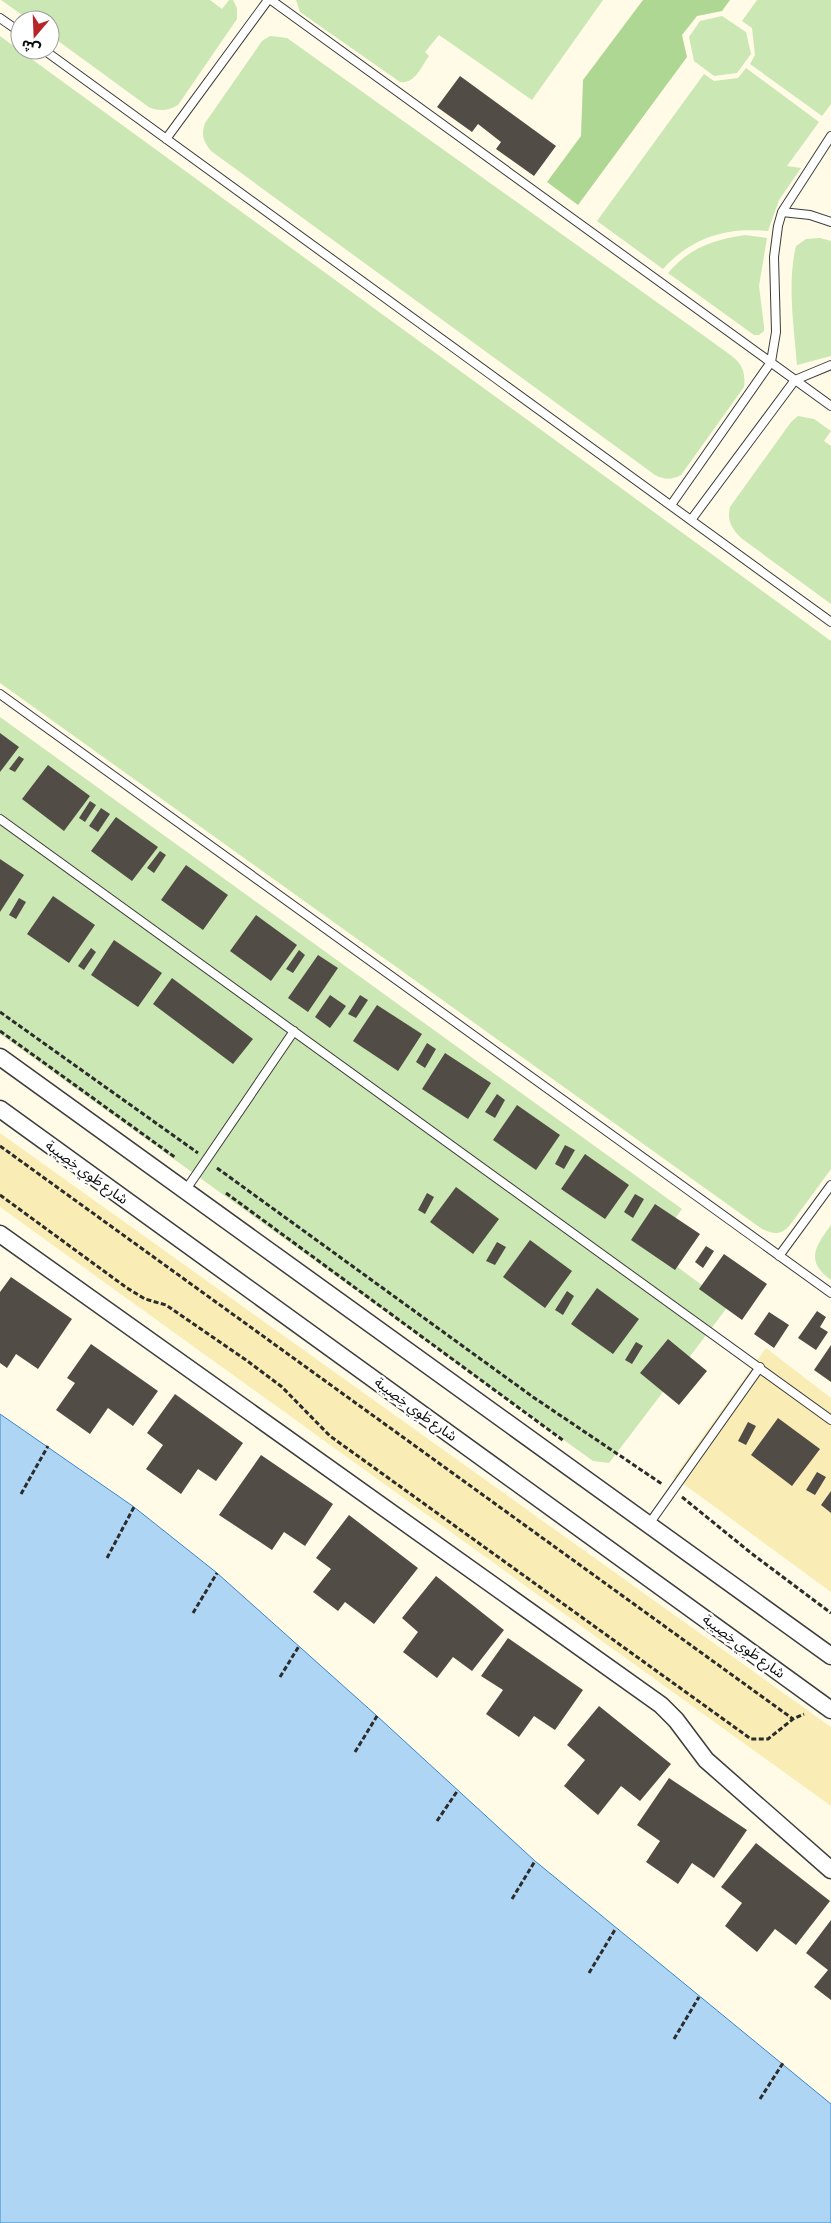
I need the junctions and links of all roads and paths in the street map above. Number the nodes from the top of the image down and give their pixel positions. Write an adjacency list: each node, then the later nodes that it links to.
1 (270, 0): 4 (lane); 7 (lane)
2 (58, 60): 4 (lane)
3 (831, 136): 5 (lane)
4 (166, 139): 11 (lane)
5 (782, 212): 6 (lane); 7 (lane)
6 (831, 222)
7 (771, 362): 9 (lane); 11 (lane)
8 (831, 365): 9 (lane)
9 (795, 380): 10 (lane); 12 (lane)
10 (831, 406)
11 (671, 505): 12 (lane)
12 (691, 520): 13 (lane)
13 (831, 622)
14 (0, 694): 30 (lane)
15 (0, 819): 18 (lane)
16 (0, 1012): 22 (path)
17 (0, 1031): 23 (path)
18 (294, 1031): 26 (lane); 32 (lane)
19 (0, 1057): 26 (street)
20 (0, 1109): 48 (street, شارع طَوِي خِصِيبة)
21 (0, 1146): 51 (path)
22 (201, 1155)
23 (176, 1158)
24 (218, 1168): 36 (path)
25 (831, 1184): 30 (lane)
26 (185, 1191): 40 (street)
27 (226, 1193): 34 (path)
28 (0, 1195): 51 (path)
29 (0, 1234): 56 (street)
30 (780, 1256): 31 (lane)
31 (831, 1294)
32 (760, 1367): 33 (lane); 40 (lane)
33 (831, 1420)
34 (567, 1442)
35 (48, 1446): 37 (path)
36 (662, 1484)
37 (21, 1494)
38 (681, 1497): 44 (path)
39 (134, 1507): 41 (path)
40 (650, 1524): 46 (street)
41 (107, 1558)
42 (217, 1573): 43 (path)
43 (193, 1613)
44 (831, 1613)
45 (299, 1646): 47 (path)
46 (831, 1656)
47 (280, 1676)
48 (831, 1710)
49 (804, 1714): 51 (path)
50 (377, 1716): 52 (path)
51 (793, 1719)
52 (355, 1752)
53 (458, 1790): 54 (path)
54 (437, 1821)
55 (535, 1861): 57 (path)
56 (831, 1870)
57 (512, 1898)
58 (616, 1928): 59 (path)
59 (589, 1973)
60 (699, 1998): 61 (path)
61 (674, 2040)
62 (784, 2063): 63 (path)
63 (760, 2099)

